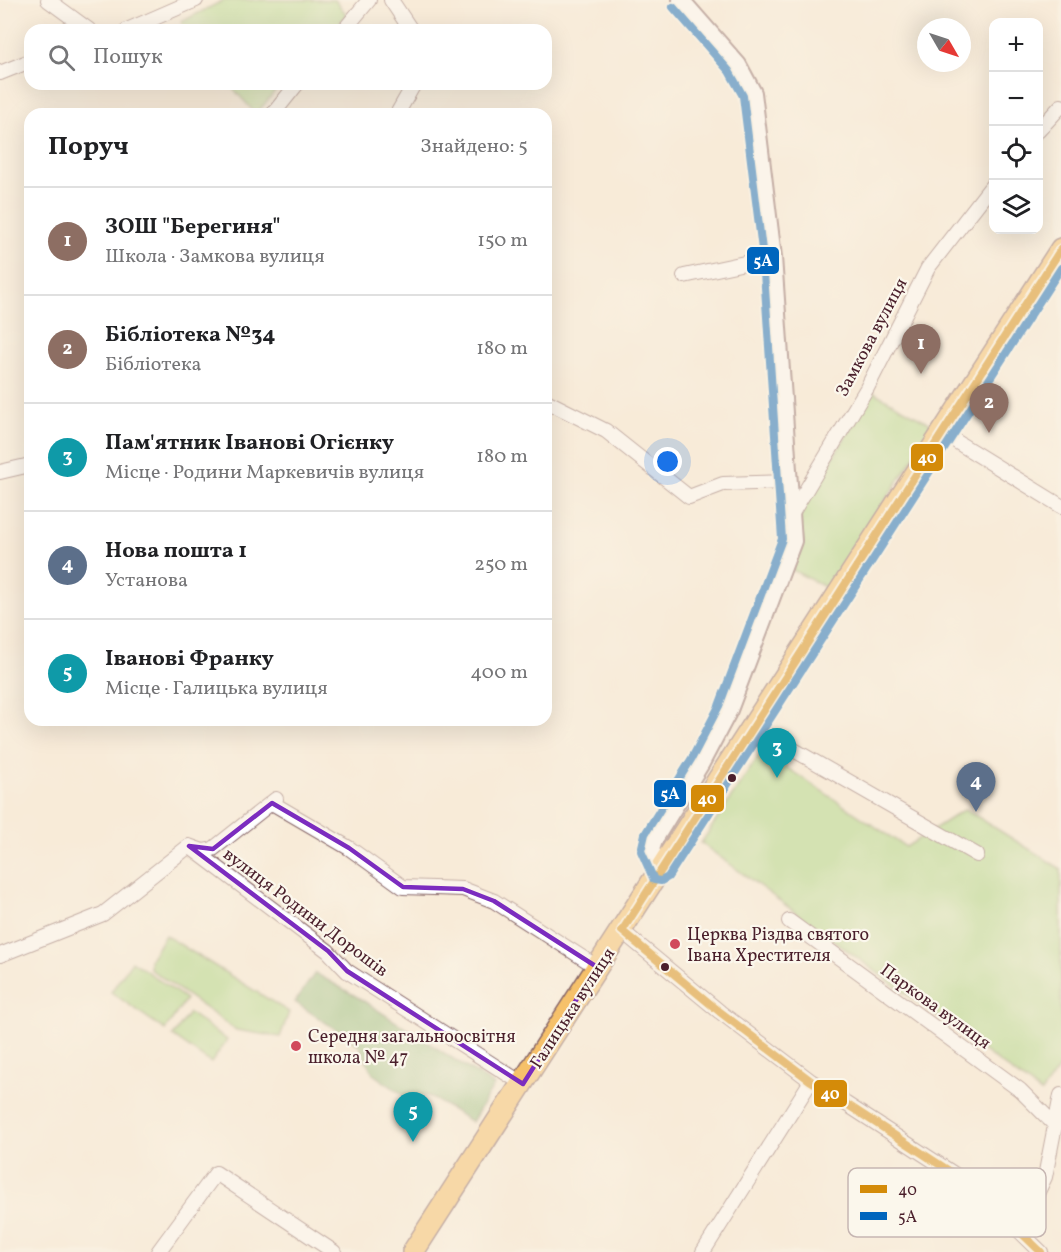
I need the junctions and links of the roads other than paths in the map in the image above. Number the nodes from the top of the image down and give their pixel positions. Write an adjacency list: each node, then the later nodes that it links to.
1 (48, 0): 6 (street)
2 (196, 0): 7 (street)
3 (369, 0): 8 (street)
4 (392, 0): 9 (street)
5 (681, 0): 20 (street)
6 (81, 24)
7 (142, 24)
8 (349, 24)
9 (407, 24)
10 (24, 63): 11 (street)
11 (0, 73)
12 (292, 90): 15 (street)
13 (411, 90): 16 (street)
14 (1061, 106): 17 (street)
15 (278, 108)
16 (400, 108)
17 (1043, 126)
18 (989, 188): 28 (street, Замкова вулиця)
19 (1061, 249): 23 (main road, Галицька вулиця)
20 (773, 257): 21 (street); 26 (street)
21 (684, 276)
22 (552, 404): 26 (street)
23 (944, 434): 27 (street); 29 (main road, Галицька вулиця)
24 (24, 466): 25 (street)
25 (0, 472)
26 (788, 482): 28 (street)
27 (1061, 506)
28 (791, 515): 32 (street)
29 (754, 727): 31 (street); 32 (main road, Галицька вулиця)
30 (189, 846): 35 (street); 36 (street); 38 (street, вулиця Родини Дорошів)
31 (977, 855)
32 (659, 871): 34 (main road, Галицька вулиця)
33 (789, 921): 40 (street, Паркова вулиця)
34 (622, 931): 36 (main road, Галицька вулиця); 37 (street)
35 (0, 955)
36 (597, 968): 38 (main road, Галицька вулиця)
37 (811, 1081): 41 (street); 47 (street)
38 (523, 1084): 46 (main road, Галицька вулиця)
39 (1061, 1095): 40 (street)
40 (1056, 1126): 42 (street)
41 (945, 1168)
42 (1046, 1168)
43 (1025, 1237): 48 (street)
44 (158, 1252): 45 (street)
45 (334, 1252)
46 (414, 1252)
47 (704, 1252)
48 (1041, 1252)

